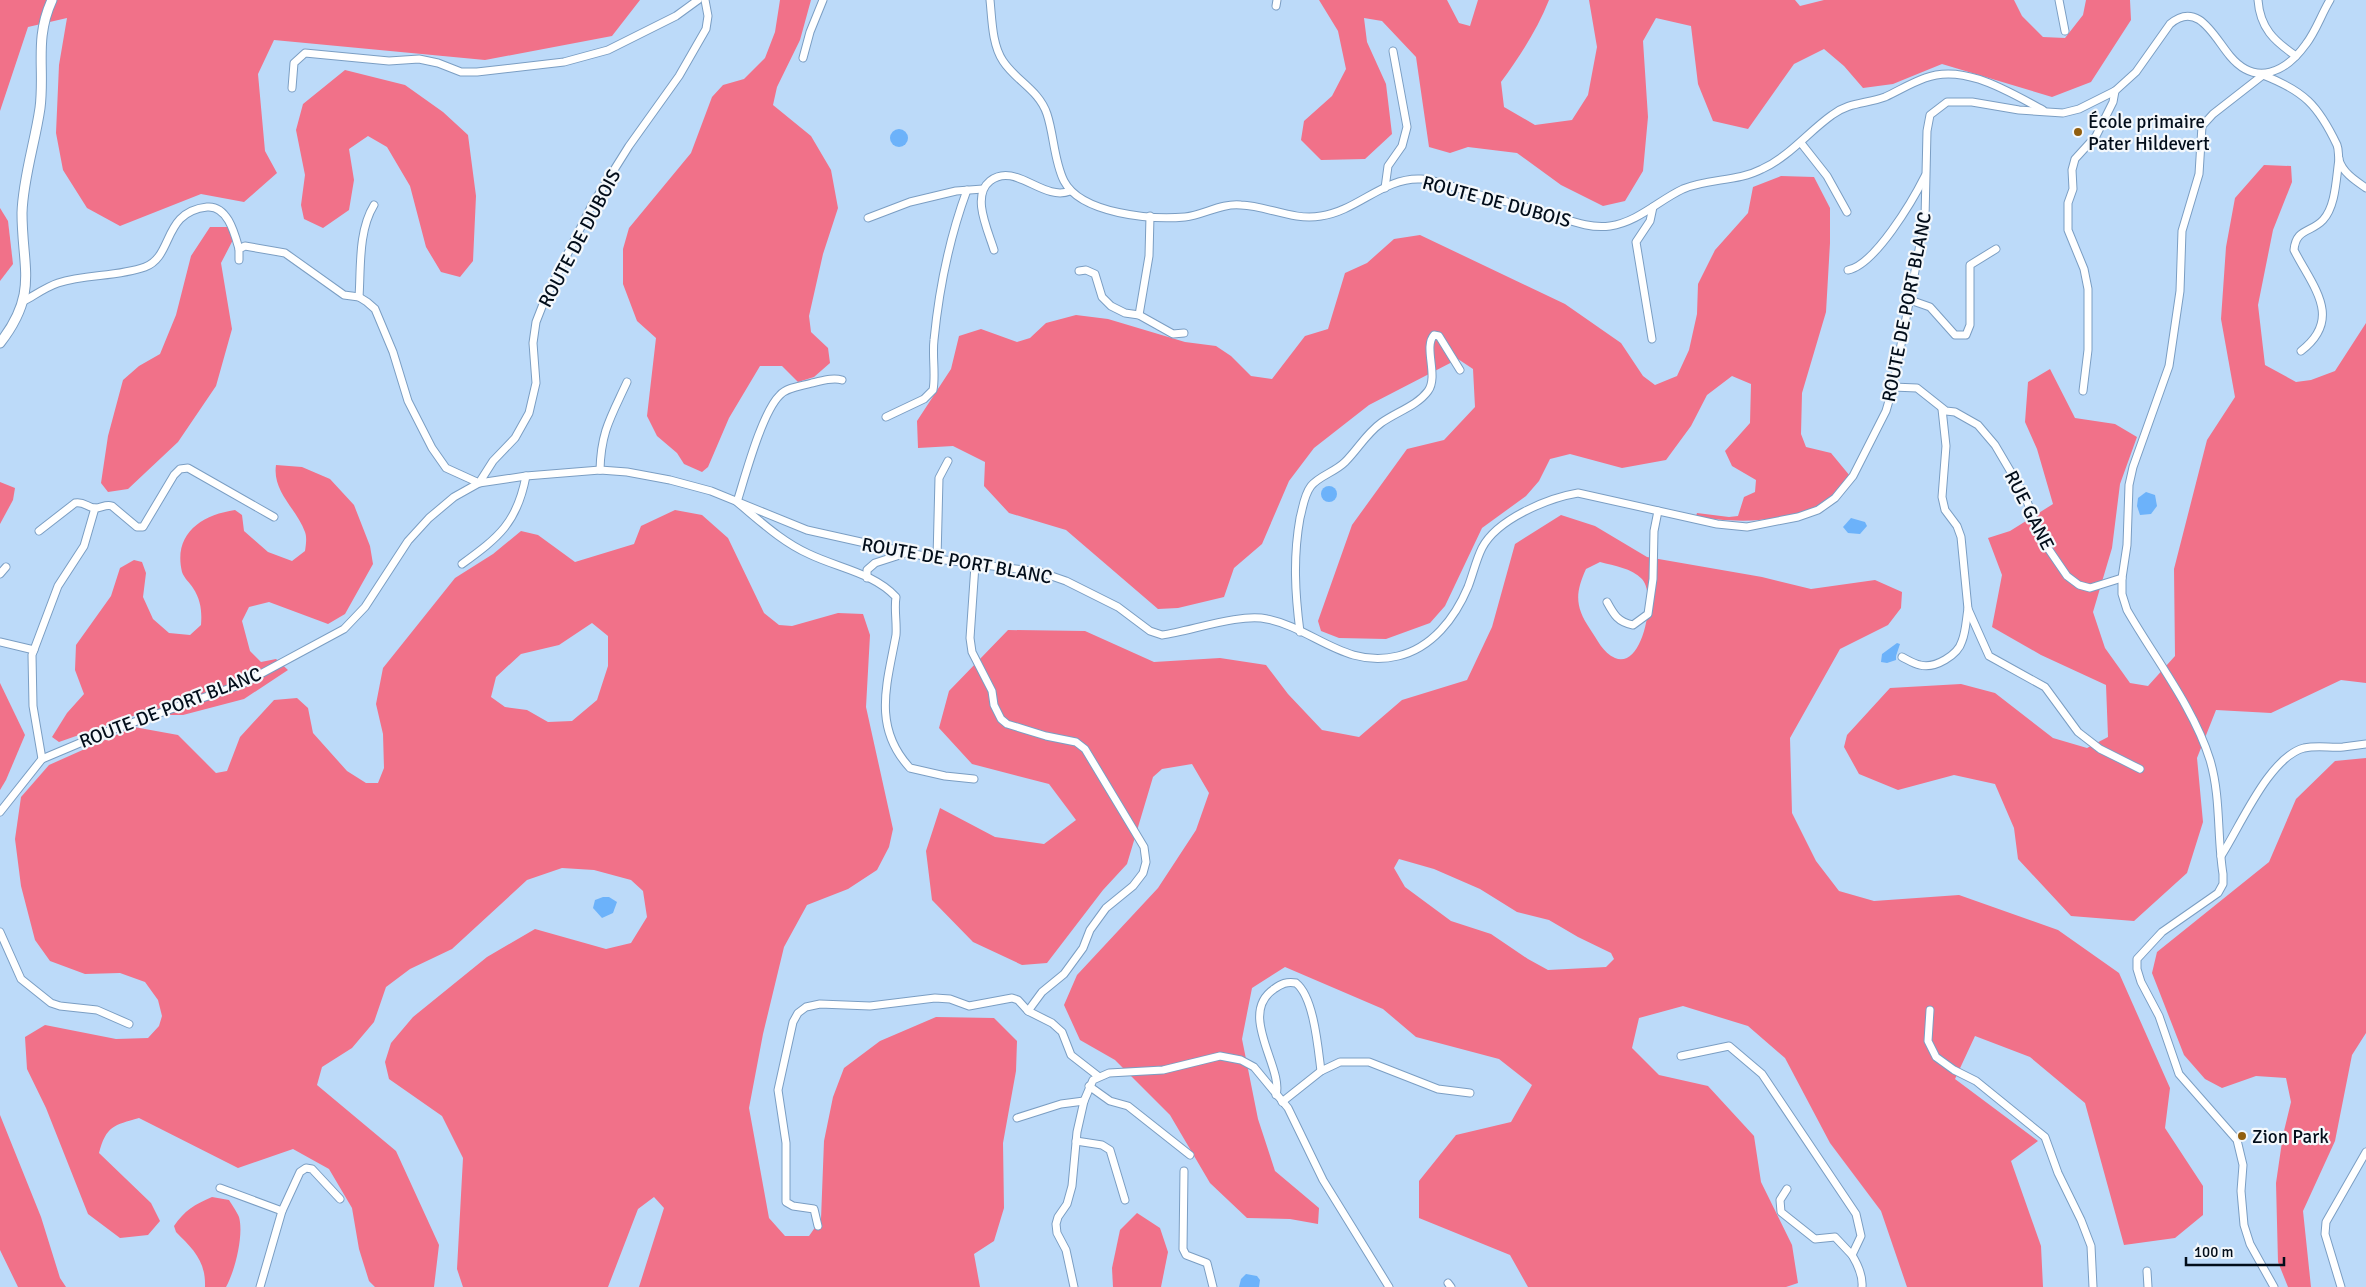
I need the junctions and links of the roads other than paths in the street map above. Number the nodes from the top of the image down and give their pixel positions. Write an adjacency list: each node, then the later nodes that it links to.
1 (52, 0): 38 (main road)
2 (698, 0): 14 (street)
3 (704, 0): 54 (street, ROUTE DE DUBOIS)
4 (823, 0): 12 (street)
5 (990, 0): 24 (street)
6 (2059, 0): 9 (street)
7 (2258, 0): 11 (street)
8 (2329, 1): 11 (street)
9 (2065, 31)
10 (1393, 51): 20 (street)
11 (2296, 56): 13 (street)
12 (802, 58)
13 (2263, 75): 15 (street, ROUTE DE PORT BLANC); 18 (street, ROUTE DE PORT BLANC); 67 (street)
14 (292, 88)
15 (2115, 91): 16 (street, ROUTE DE PORT BLANC); 48 (street)
16 (2046, 112): 17 (street, ROUTE DE DUBOIS); 19 (street, ROUTE DE PORT BLANC)
17 (1801, 143): 26 (street, ROUTE DE DUBOIS); 27 (street)
18 (2339, 159): 21 (street); 43 (street)
19 (1926, 173): 34 (street); 37 (street, ROUTE DE PORT BLANC)
20 (1385, 188): 26 (street, ROUTE DE DUBOIS); 28 (street, ROUTE DE DUBOIS)
21 (2366, 188)
22 (983, 189): 23 (street); 24 (street); 32 (street)
23 (967, 190): 29 (street); 50 (street)
24 (1070, 191): 28 (street, ROUTE DE DUBOIS)
25 (374, 205): 36 (street)
26 (1653, 207): 41 (street)
27 (1847, 212)
28 (1150, 216): 39 (street)
29 (868, 218)
30 (239, 249): 33 (street); 36 (street); 38 (street)
31 (1996, 249): 37 (street)
32 (994, 250)
33 (238, 260)
34 (1848, 270)
35 (1079, 271): 39 (street)
36 (359, 297): 54 (street)
37 (1910, 300): 47 (street, ROUTE DE PORT BLANC)
38 (24, 301): 42 (main road)
39 (1139, 315): 40 (street)
40 (1184, 334)
41 (1652, 339)
42 (0, 343)
43 (2301, 351)
44 (1460, 370): 70 (street)
45 (842, 380): 55 (street)
46 (627, 382): 52 (street)
47 (1893, 388): 49 (street, RUE GANE); 57 (street, ROUTE DE PORT BLANC)
48 (2083, 391)
49 (1942, 409): 67 (street, RUE GANE); 69 (street)
50 (886, 417)
51 (948, 461): 61 (street)
52 (600, 470): 53 (street, ROUTE DE PORT BLANC); 55 (street, ROUTE DE PORT BLANC)
53 (526, 476): 54 (street, ROUTE DE PORT BLANC); 62 (street)
54 (478, 483): 75 (street, ROUTE DE PORT BLANC)
55 (737, 502): 60 (street, ROUTE DE PORT BLANC); 66 (street)
56 (95, 508): 58 (street); 59 (street); 72 (street)
57 (1658, 511): 68 (street); 70 (street, ROUTE DE PORT BLANC)
58 (274, 517)
59 (39, 531)
60 (906, 553): 61 (street, ROUTE DE PORT BLANC); 66 (street)
61 (937, 559): 63 (street, ROUTE DE PORT BLANC)
62 (462, 564)
63 (975, 565): 70 (street, ROUTE DE PORT BLANC); 82 (street)
64 (6, 567): 65 (street)
65 (0, 574)
66 (867, 578): 77 (street)
67 (2122, 578): 79 (street)
68 (1607, 602)
69 (1968, 609): 73 (street); 76 (street)
70 (1300, 632)
71 (0, 642): 72 (street)
72 (34, 650): 75 (street)
73 (1902, 657)
74 (2366, 744): 79 (street)
75 (42, 758): 78 (street, ROUTE DE PORT BLANC)
76 (2140, 769)
77 (974, 779)
78 (0, 812)
79 (2220, 856): 112 (street)
80 (0, 932): 83 (street)
81 (1930, 1010): 110 (street)
82 (1028, 1011): 86 (street); 102 (street)
83 (129, 1024)
84 (1681, 1056): 103 (street)
85 (1321, 1071): 88 (street); 89 (street); 91 (street)
86 (1098, 1076): 87 (street); 89 (street)
87 (1089, 1086): 90 (street); 95 (street)
88 (1470, 1093)
89 (1276, 1095): 91 (street)
90 (1084, 1100): 92 (street); 93 (street)
91 (1282, 1102): 108 (street)
92 (1017, 1118)
93 (1076, 1141): 100 (street); 106 (street)
94 (2366, 1152): 113 (street)
95 (1190, 1155)
96 (1184, 1171): 107 (street)
97 (220, 1188): 101 (street)
98 (1787, 1189): 103 (street)
99 (340, 1199): 101 (street)
100 (1125, 1200)
101 (282, 1211): 105 (street)
102 (818, 1226)
103 (1852, 1255): 109 (street)
104 (2148, 1271): 111 (street)
105 (260, 1287)
106 (1074, 1287)
107 (1213, 1287)
108 (1389, 1287)
109 (1862, 1287)
110 (2093, 1287)
111 (2148, 1287)
112 (2274, 1287)
113 (2340, 1287)

